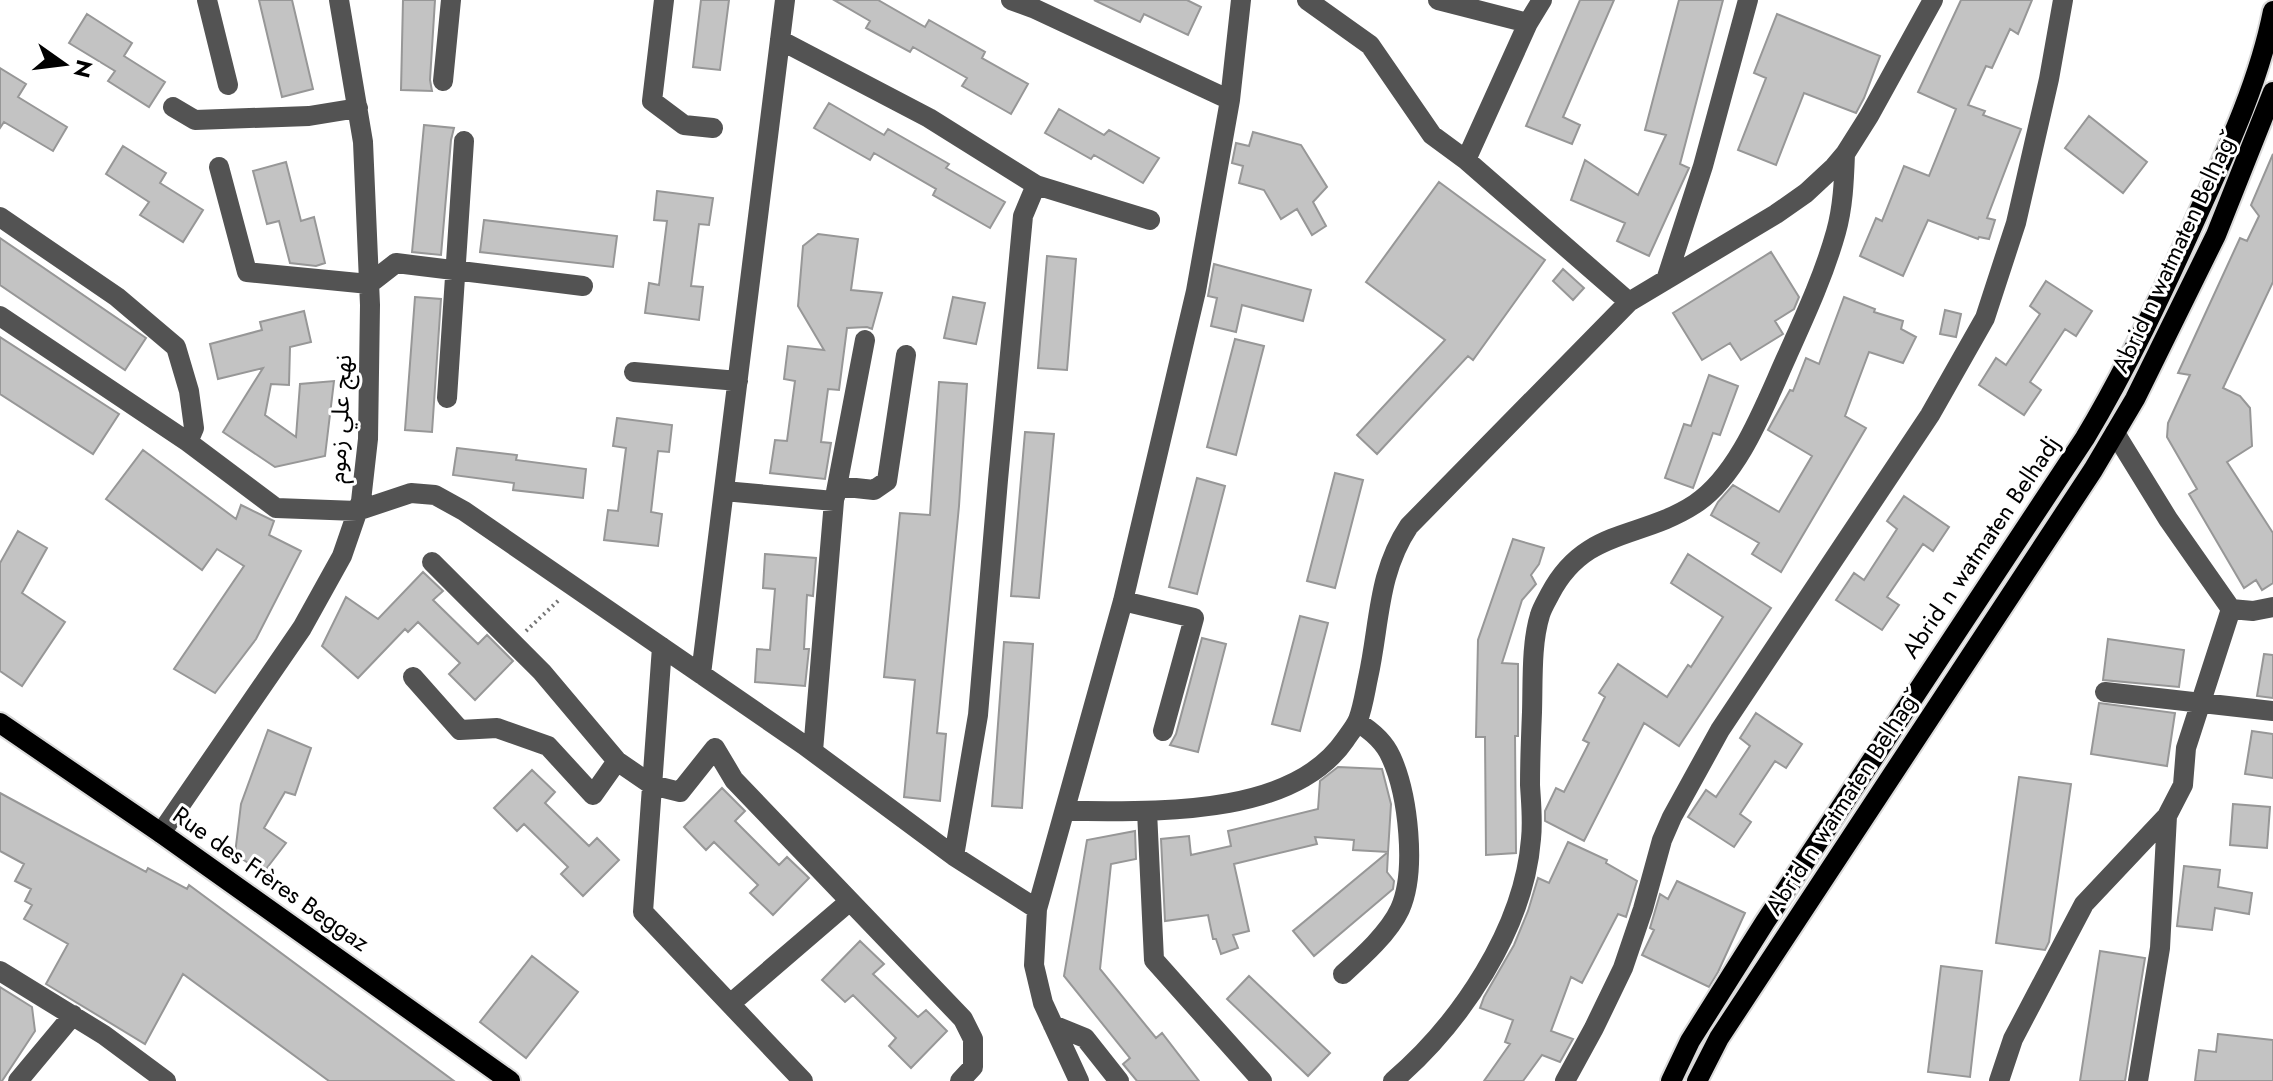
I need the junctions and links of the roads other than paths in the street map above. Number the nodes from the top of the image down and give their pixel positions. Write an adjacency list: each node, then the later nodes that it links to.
1 (207, 0): 18 (street)
2 (339, 0): 22 (street, نهج علي زموم)
3 (451, 0): 17 (street)
4 (664, 0): 23 (street)
5 (785, 0): 16 (street)
6 (1011, 0): 20 (street)
7 (1241, 0): 20 (street)
8 (1307, 0): 26 (street)
9 (1438, 0): 15 (street)
10 (1542, 0): 15 (street)
11 (1748, 0): 32 (street)
12 (1933, 0): 25 (street)
13 (2063, 0): 84 (street)
14 (2273, 11): 85 (main road, Abrid n watmaten Belhadj)
15 (1528, 23): 26 (street)
16 (780, 40): 28 (street); 40 (street)
17 (443, 81)
18 (228, 85)
19 (2273, 92): 42 (main road, Abrid n watmaten Belḥaǧ)
20 (1230, 100): 48 (street)
21 (173, 107): 22 (street)
22 (358, 108): 33 (street, نهج علي زموم)
23 (713, 128)
24 (464, 141): 31 (street)
25 (1845, 154): 32 (street); 83 (street)
26 (1466, 160): 35 (street)
27 (219, 167): 33 (street)
28 (1036, 185): 30 (street); 67 (street)
29 (0, 217): 43 (street)
30 (1150, 220)
31 (455, 270): 33 (street); 34 (street); 41 (street)
32 (1666, 280): 35 (street)
33 (369, 284): 46 (street, نهج علي زموم)
34 (583, 286)
35 (1629, 302): 57 (street)
36 (0, 316): 43 (street)
37 (865, 340): 45 (street)
38 (906, 355): 45 (street)
39 (634, 372): 40 (street)
40 (738, 381): 44 (street)
41 (447, 398)
42 (2115, 433): 50 (street); 86 (main road, Abrid n watmaten Belḥaǧ)
43 (188, 442): 46 (street)
44 (724, 491): 45 (street); 52 (street)
45 (836, 493): 60 (street)
46 (357, 511): 51 (street); 66 (street, نهج علي زموم)
47 (432, 562): 61 (street)
48 (1123, 601): 59 (street); 63 (street)
49 (2273, 607): 50 (street)
50 (2231, 609): 55 (street)
51 (662, 647): 52 (street); 62 (street)
52 (701, 674): 60 (street)
53 (413, 677): 61 (street)
54 (2105, 692): 55 (street)
55 (2201, 702): 56 (street); 65 (street)
56 (2273, 711)
57 (1357, 722): 64 (street); 71 (street)
58 (0, 723): 66 (main road, Rue des Frères Beggaz)
59 (1163, 731)
60 (813, 751): 67 (street)
61 (617, 761): 62 (street)
62 (652, 785): 68 (street); 72 (street)
63 (1065, 811): 64 (street); 69 (street)
64 (1147, 811): 82 (street)
65 (2167, 816): 87 (street); 88 (street)
66 (161, 833): 77 (main road, Rue des Frères Beggaz)
67 (954, 856): 69 (street)
68 (850, 901): 72 (street); 79 (street)
69 (1037, 909): 74 (street)
70 (0, 971): 73 (street)
71 (1343, 974)
72 (730, 1004): 78 (street)
73 (73, 1015): 75 (street); 76 (street)
74 (1053, 1025): 80 (street); 81 (street)
75 (18, 1081)
76 (166, 1081)
77 (510, 1081)
78 (803, 1081)
79 (960, 1081)
80 (1079, 1081)
81 (1119, 1081)
82 (1262, 1081)
83 (1393, 1081)
84 (1565, 1081)
85 (1671, 1081)
86 (1697, 1081)
87 (1999, 1081)
88 (2138, 1081)

